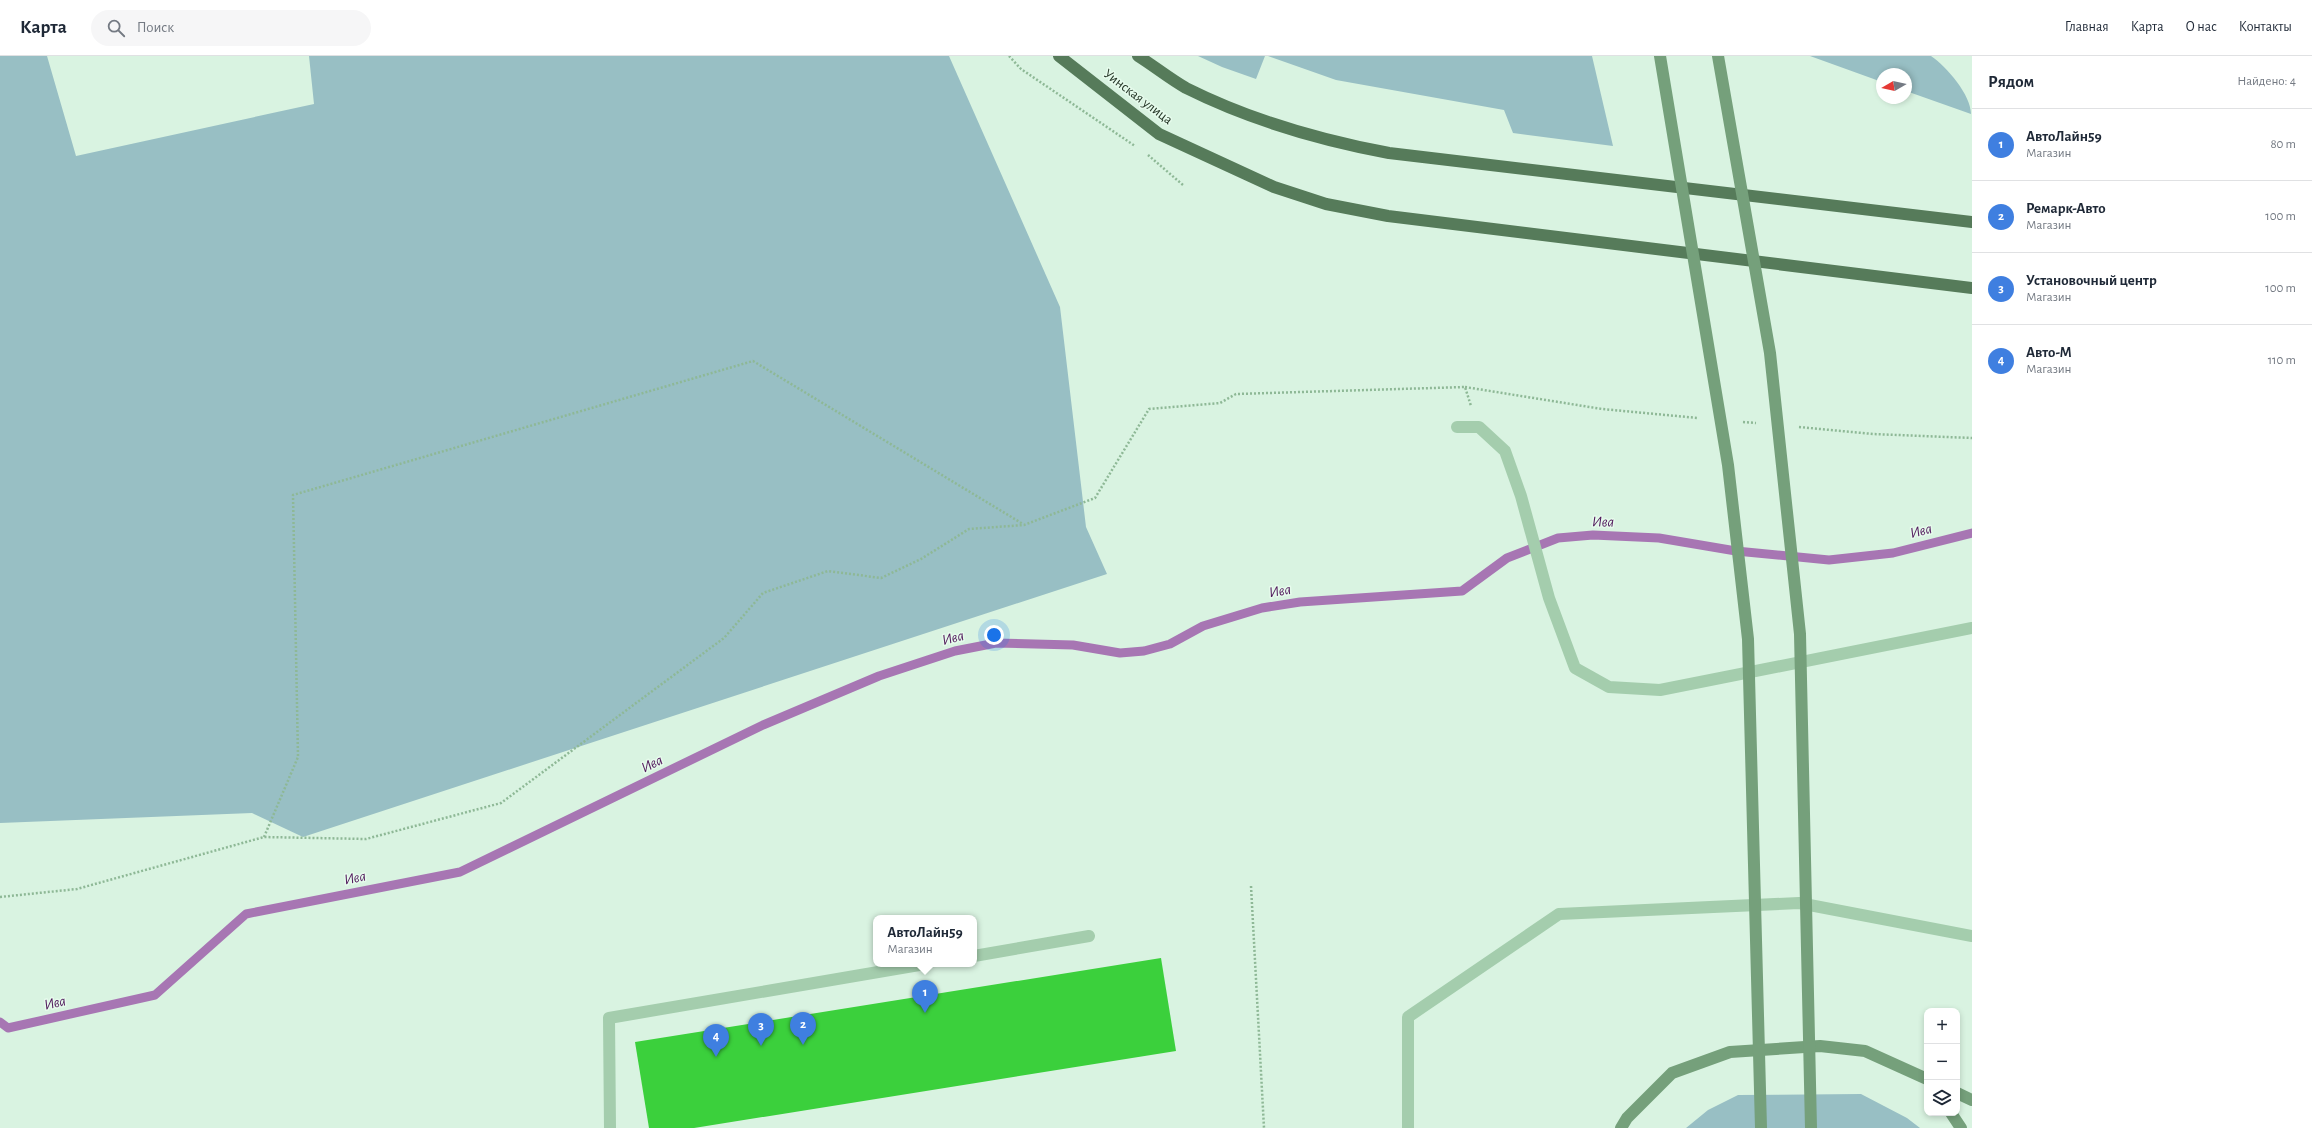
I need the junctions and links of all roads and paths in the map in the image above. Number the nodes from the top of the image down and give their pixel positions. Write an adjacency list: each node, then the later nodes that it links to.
1 (1009, 56): 6 (path)
2 (1059, 56): 10 (main road, Уинская улица, bridge)
3 (1138, 56): 9 (main road, bridge)
4 (1660, 56): 30 (main road, bridge)
5 (1718, 56): 31 (main road, bridge)
6 (1138, 148)
7 (1145, 153): 8 (path)
8 (1183, 185)
9 (1972, 222)
10 (1972, 288)
11 (1457, 427): 12 (lane)
12 (1479, 427): 13 (path); 14 (lane)
13 (1024, 525): 15 (path); 15 (path)
14 (1972, 628)
15 (264, 838): 17 (path)
16 (1251, 886): 27 (path)
17 (0, 897)
18 (1089, 936): 20 (lane)
19 (1972, 936): 28 (lane)
20 (977, 955)
21 (908, 967): 26 (lane)
22 (1922, 1077): 29 (main road)
23 (1960, 1094): 24 (main road)
24 (1972, 1100)
25 (1953, 1116): 32 (main road)
26 (610, 1128)
27 (1264, 1128)
28 (1408, 1128)
29 (1621, 1128)
30 (1761, 1128)
31 (1812, 1128)
32 (1961, 1128)

